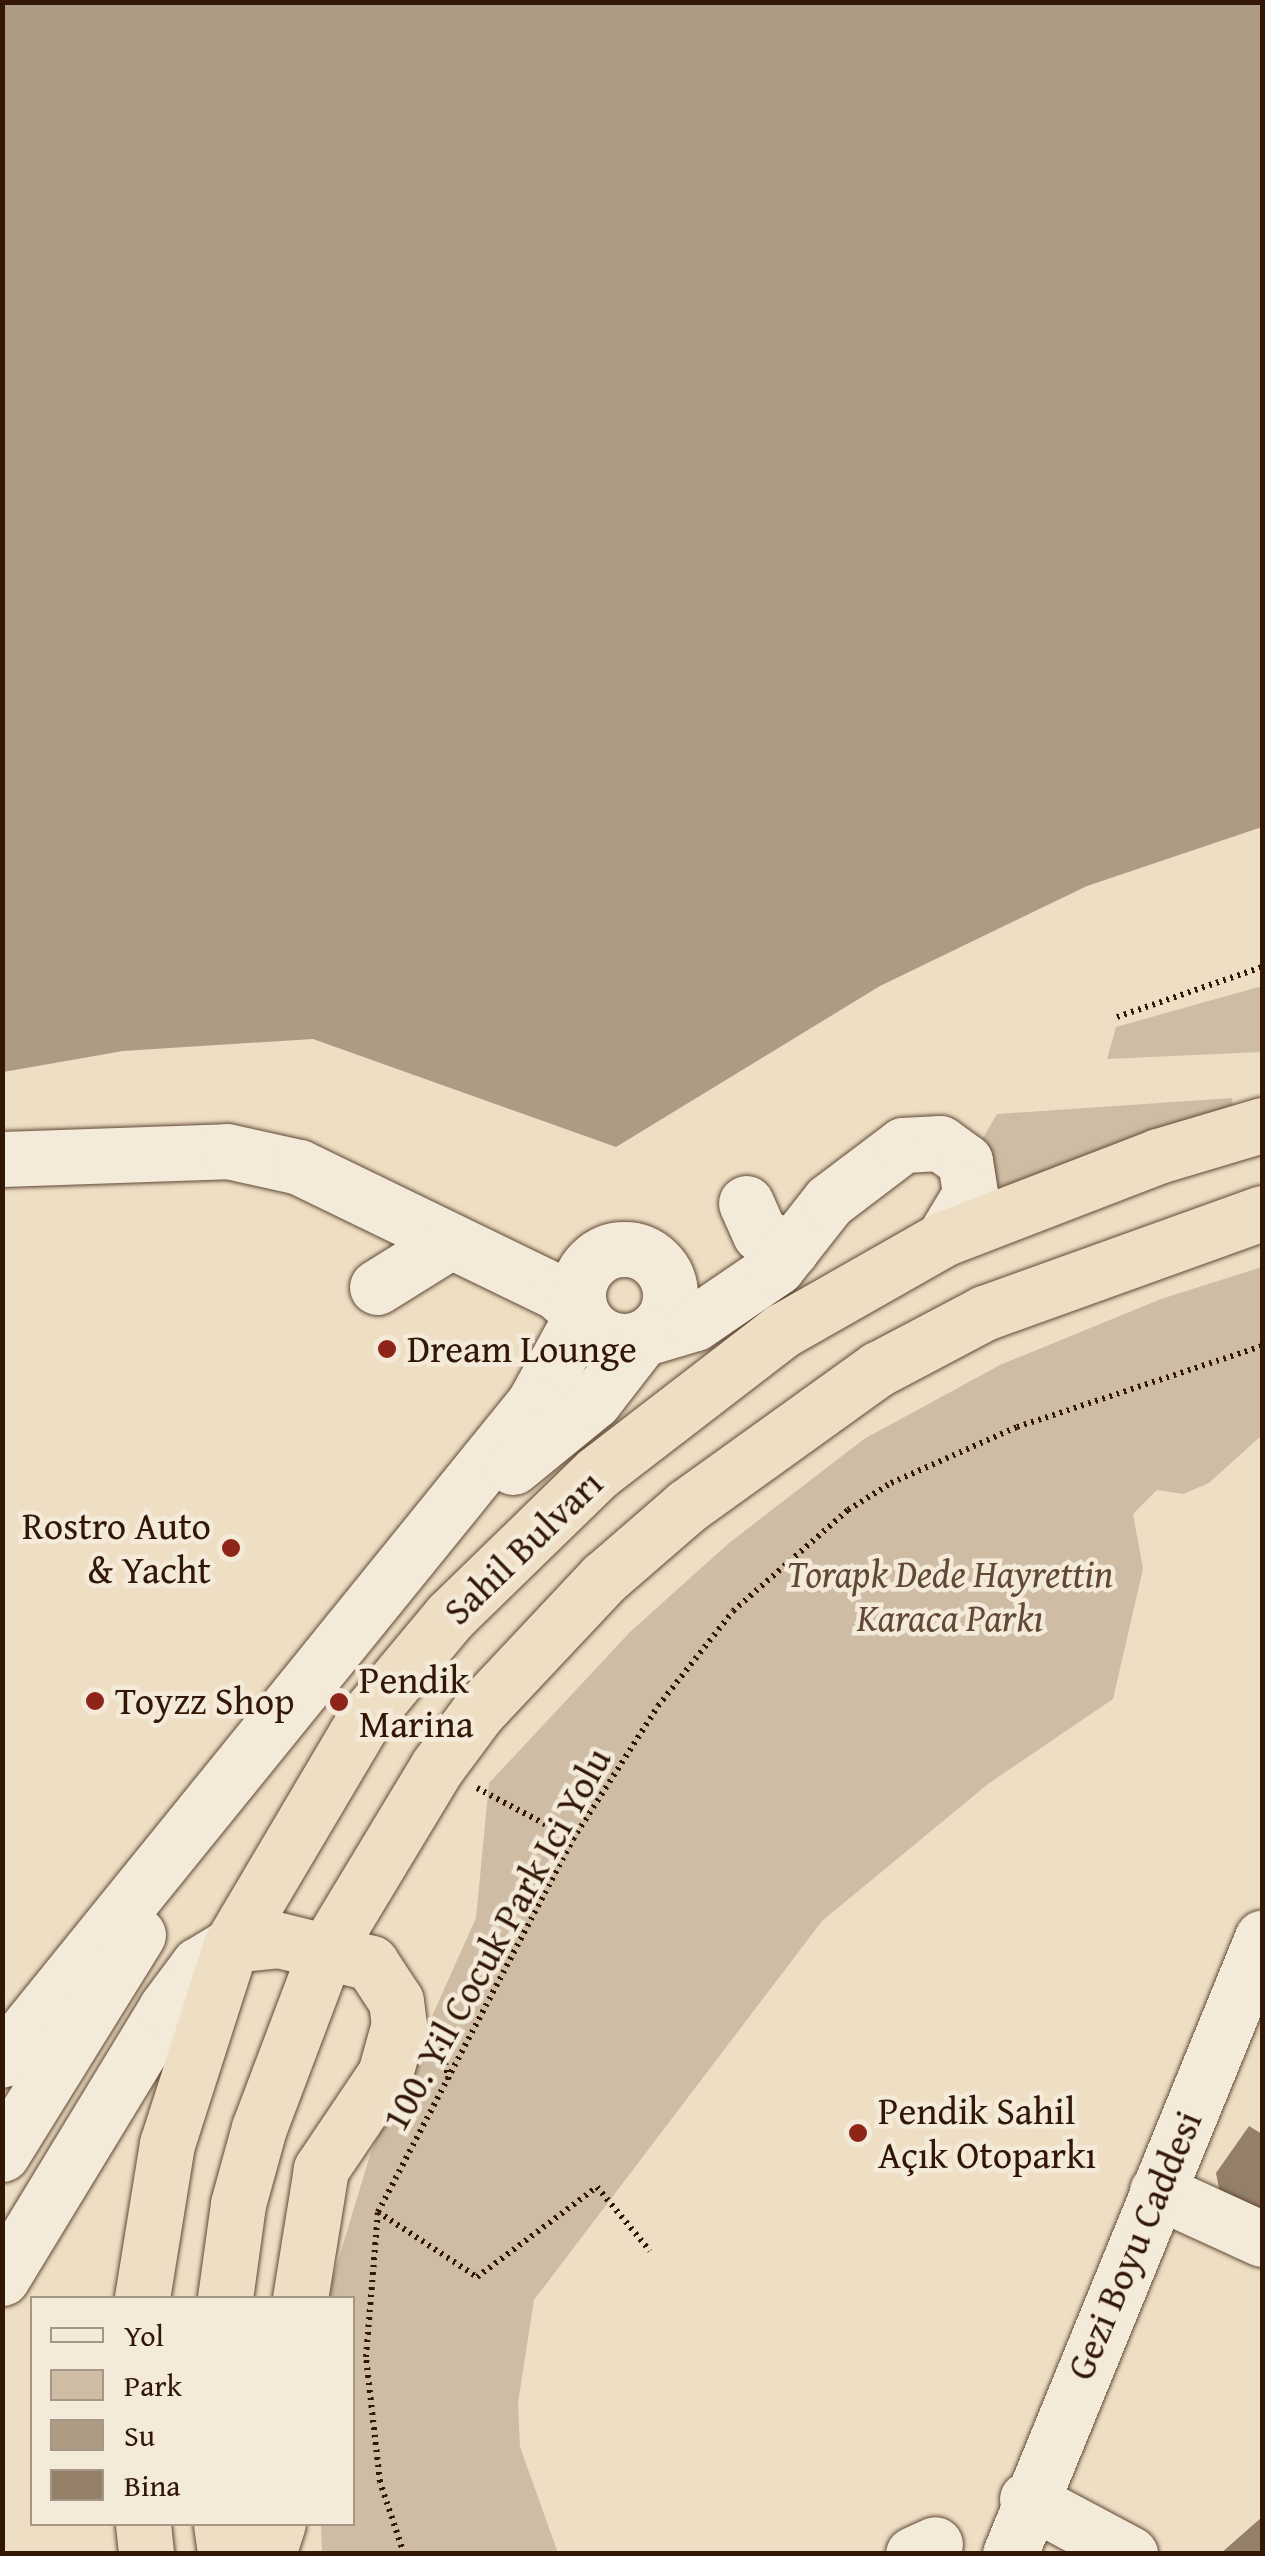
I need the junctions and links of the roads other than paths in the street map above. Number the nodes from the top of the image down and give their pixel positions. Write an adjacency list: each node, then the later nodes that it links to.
1 (1262, 1125): 5 (highway, Sahil Bulvarı)
2 (2, 1159): 6 (street)
3 (746, 1203): 7 (street)
4 (1262, 1213): 13 (highway, Sahil Bulvarı)
5 (943, 1239): 7 (street); 12 (highway, Sahil Bulvarı)
6 (451, 1241): 8 (street); 9 (street)
7 (791, 1250): 10 (street)
8 (378, 1286)
9 (582, 1314): 10 (street); 10 (street); 14 (street)
10 (642, 1339): 15 (street)
11 (1262, 1938): 16 (street, Gezi Boyu Caddesi)
12 (231, 1945): 13 (highway); 18 (street); 19 (highway, Sahil Bulvarı)
13 (326, 1950): 20 (highway, Sahil Bulvarı); 21 (highway)
14 (2, 2060)
15 (2, 2154)
16 (1157, 2191): 17 (street); 22 (street, Gezi Boyu Caddesi)
17 (1262, 2239)
18 (2, 2278)
19 (142, 2296)
20 (225, 2296)
21 (300, 2296)
22 (1027, 2499): 29 (street, Gezi Boyu Caddesi); 30 (street)
23 (142, 2526): 26 (highway)
24 (221, 2526): 27 (highway)
25 (277, 2526): 28 (highway)
26 (146, 2554)
27 (225, 2554)
28 (268, 2554)
29 (1010, 2554)
30 (1130, 2554)

